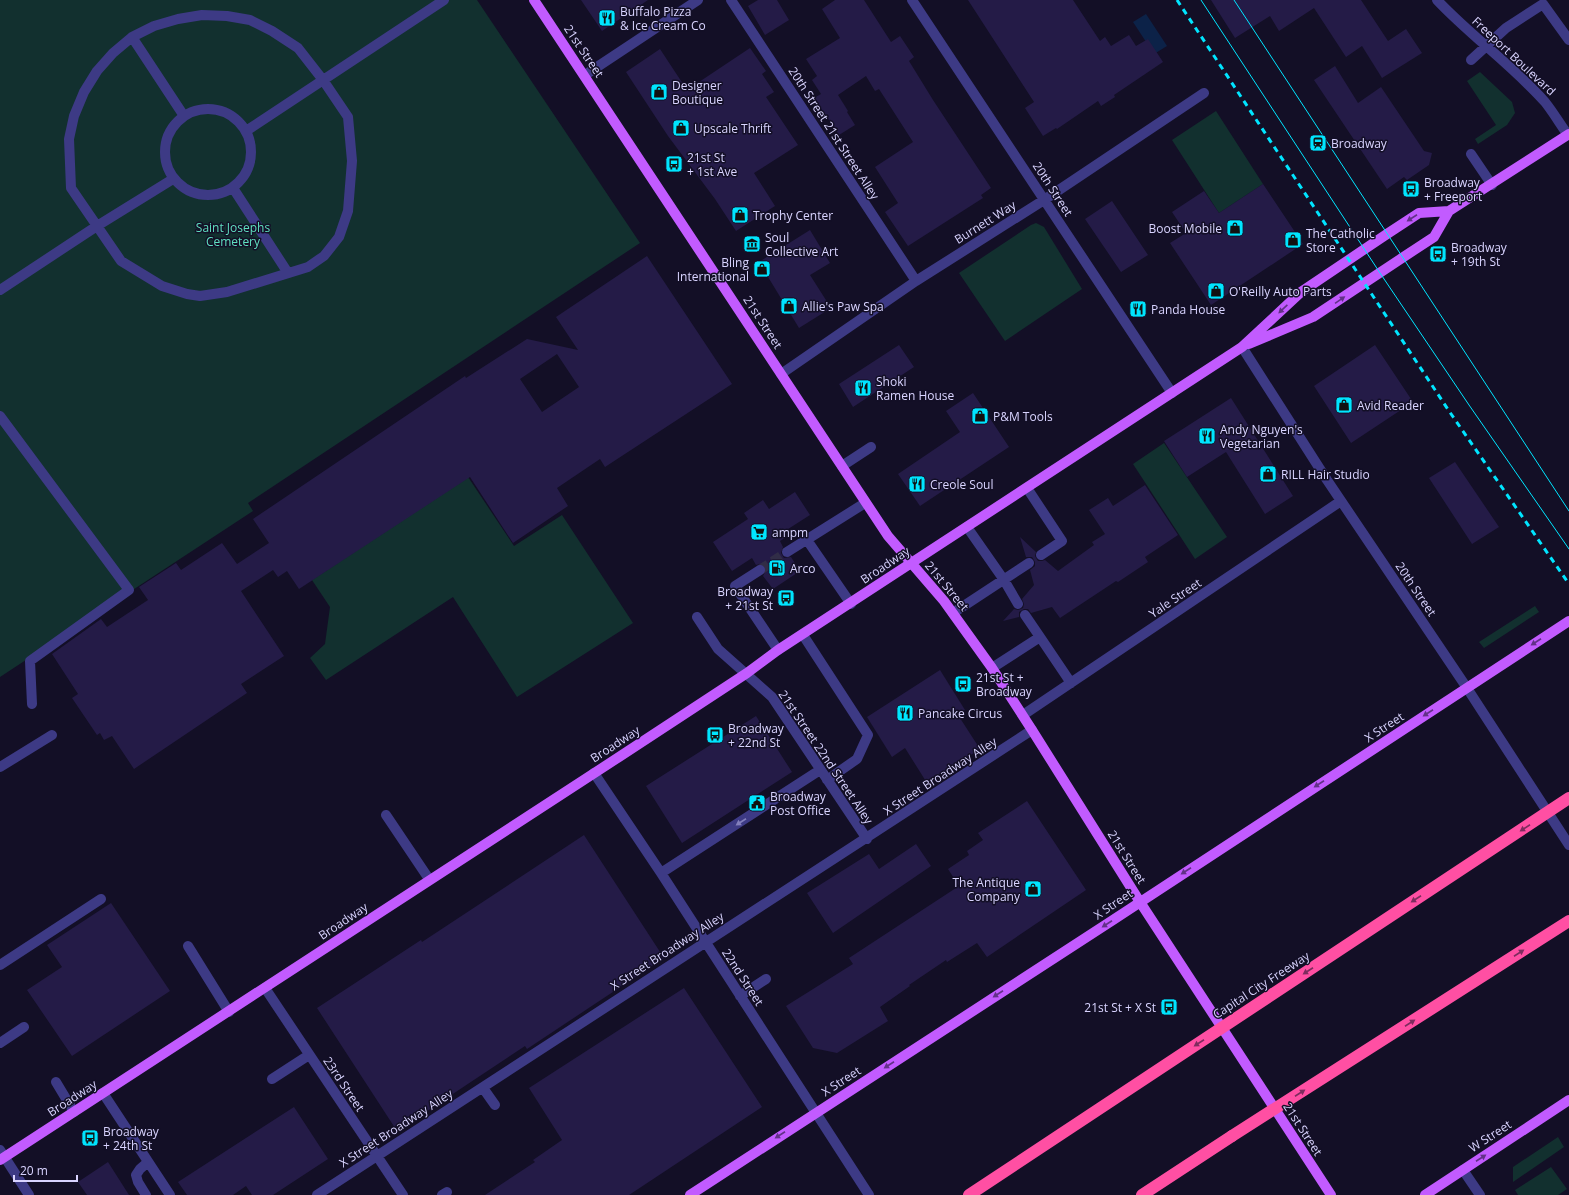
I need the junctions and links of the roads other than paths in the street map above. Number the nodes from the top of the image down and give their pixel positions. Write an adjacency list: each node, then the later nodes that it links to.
1 (444, 0): 12 (street)
2 (534, 0): 11 (main road, 21st Street)
3 (698, 0): 11 (street)
4 (731, 0): 25 (street, 20th Street 21st Street Alley)
5 (912, 0): 21 (street, 20th Street)
6 (1438, 0): 9 (street, Freeport Boulevard)
7 (132, 37): 12 (street); 14 (street); 23 (street)
8 (1569, 40): 9 (street)
9 (1486, 47): 10 (street); 16 (street, Freeport Boulevard)
10 (1472, 60)
11 (585, 75): 28 (main road, 21st Street)
12 (323, 80): 15 (street); 24 (street)
13 (1204, 93): 21 (street, Burnett Way)
14 (184, 116): 15 (street); 18 (street)
15 (246, 131): 20 (street)
16 (1569, 135): 19 (main road, Broadway)
17 (1471, 154): 19 (street)
18 (173, 179): 20 (street); 23 (street)
19 (1492, 185): 22 (main road, Broadway)
20 (233, 188): 24 (street)
21 (1044, 200): 25 (street, Burnett Way); 29 (street, 20th Street)
22 (1450, 211): 27 (main road, Broadway, one-way to 22); 27 (main road, Broadway, one-way to 27)
23 (97, 226): 24 (street); 26 (street)
24 (288, 273)
25 (916, 281): 28 (street, Burnett Way)
26 (0, 290)
27 (1242, 347): 29 (main road, Broadway); 34 (street, 20th Street)
28 (781, 374): 32 (main road, 21st Street)
29 (1172, 393): 33 (main road, Broadway)
30 (0, 416): 57 (street)
31 (871, 447): 32 (street)
32 (842, 466): 35 (main road, 21st Street)
33 (1027, 488): 36 (main road, Broadway); 39 (street)
34 (1341, 501): 55 (street, Yale Street); 56 (street, 20th Street)
35 (866, 503): 37 (street); 41 (main road, 21st Street)
36 (967, 527): 41 (main road, Broadway); 43 (street)
37 (807, 540): 38 (street); 44 (street)
38 (787, 552)
39 (1041, 555)
40 (1029, 563): 43 (street)
41 (911, 564): 44 (main road, Broadway); 46 (main road, 21st Street)
42 (760, 570): 52 (street)
43 (1004, 580): 45 (street); 46 (street)
44 (851, 604): 50 (main road, Broadway)
45 (1018, 604)
46 (953, 614): 53 (main road, 21st Street)
47 (1025, 615): 51 (street)
48 (697, 617): 54 (street, 21st Street 22nd Street Alley)
49 (1569, 620): 56 (main road, X Street, one-way to 56)
50 (803, 635): 52 (main road, Broadway); 64 (street)
51 (1040, 637): 53 (street); 55 (street)
52 (778, 650): 54 (main road, Broadway)
53 (992, 668): 58 (main road, 21st Street)
54 (746, 673): 62 (street, 21st Street 22nd Street Alley); 63 (main road, Broadway)
55 (1071, 683): 58 (street, Yale Street)
56 (1467, 688): 68 (street, 20th Street); 72 (main road, X Street, one-way to 72)
57 (32, 704)
58 (1023, 715): 59 (main road, 21st Street)
59 (1032, 730): 67 (street, X Street Broadway Alley); 72 (main road, 21st Street)
60 (52, 735): 61 (street)
61 (0, 767)
62 (820, 770): 64 (street, 21st Street 22nd Street Alley); 69 (street, one-way to 69)
63 (594, 773): 69 (street, 22nd Street); 70 (main road, Broadway)
64 (827, 780): 67 (street, 21st Street 22nd Street Alley)
65 (1569, 798): 104 (highway, Capital City Freeway, one-way to 104, bridge)
66 (386, 815): 70 (street)
67 (867, 839): 74 (street, X Street Broadway Alley)
68 (1569, 845)
69 (661, 873): 74 (street, 22nd Street)
70 (429, 879): 78 (main road, Broadway)
71 (101, 899): 76 (street)
72 (1140, 902): 91 (main road, X Street, one-way to 91); 107 (main road, 21st Street)
73 (1569, 921): 92 (highway, one-way to 73, bridge)
74 (705, 942): 79 (street, 22nd Street); 86 (street, X Street Broadway Alley)
75 (188, 946): 80 (street)
76 (0, 965)
77 (766, 979): 79 (street)
78 (265, 988): 80 (main road, Broadway); 83 (street, 23rd Street)
79 (740, 996): 91 (street, 22nd Street)
80 (229, 1012): 87 (main road, Broadway)
81 (24, 1027): 82 (street)
82 (0, 1043)
83 (309, 1055): 84 (street); 94 (street, 23rd Street)
84 (272, 1079)
85 (56, 1082): 90 (street)
86 (483, 1088): 89 (street); 94 (street, X Street Broadway Alley)
87 (103, 1093): 90 (main road, Broadway); 95 (street)
88 (1569, 1100): 96 (main road, W Street, one-way to 88)
89 (495, 1106)
90 (74, 1112): 93 (main road, Broadway)
91 (816, 1112): 102 (main road, X Street, one-way to 102); 103 (street, 22nd Street)
92 (1232, 1136): 105 (highway); 106 (highway)
93 (2, 1156): 97 (street)
94 (377, 1156): 100 (street, X Street Broadway Alley); 101 (street, 23rd Street)
95 (148, 1162): 98 (street); 99 (street)
96 (1463, 1170): 108 (main road, W Street); 109 (street)
97 (29, 1195)
98 (146, 1195)
99 (170, 1195)
100 (317, 1195)
101 (403, 1195)
102 (690, 1195)
103 (869, 1195)
104 (969, 1195)
105 (1142, 1195)
106 (1152, 1195)
107 (1331, 1195)
108 (1425, 1195)
109 (1480, 1195)

